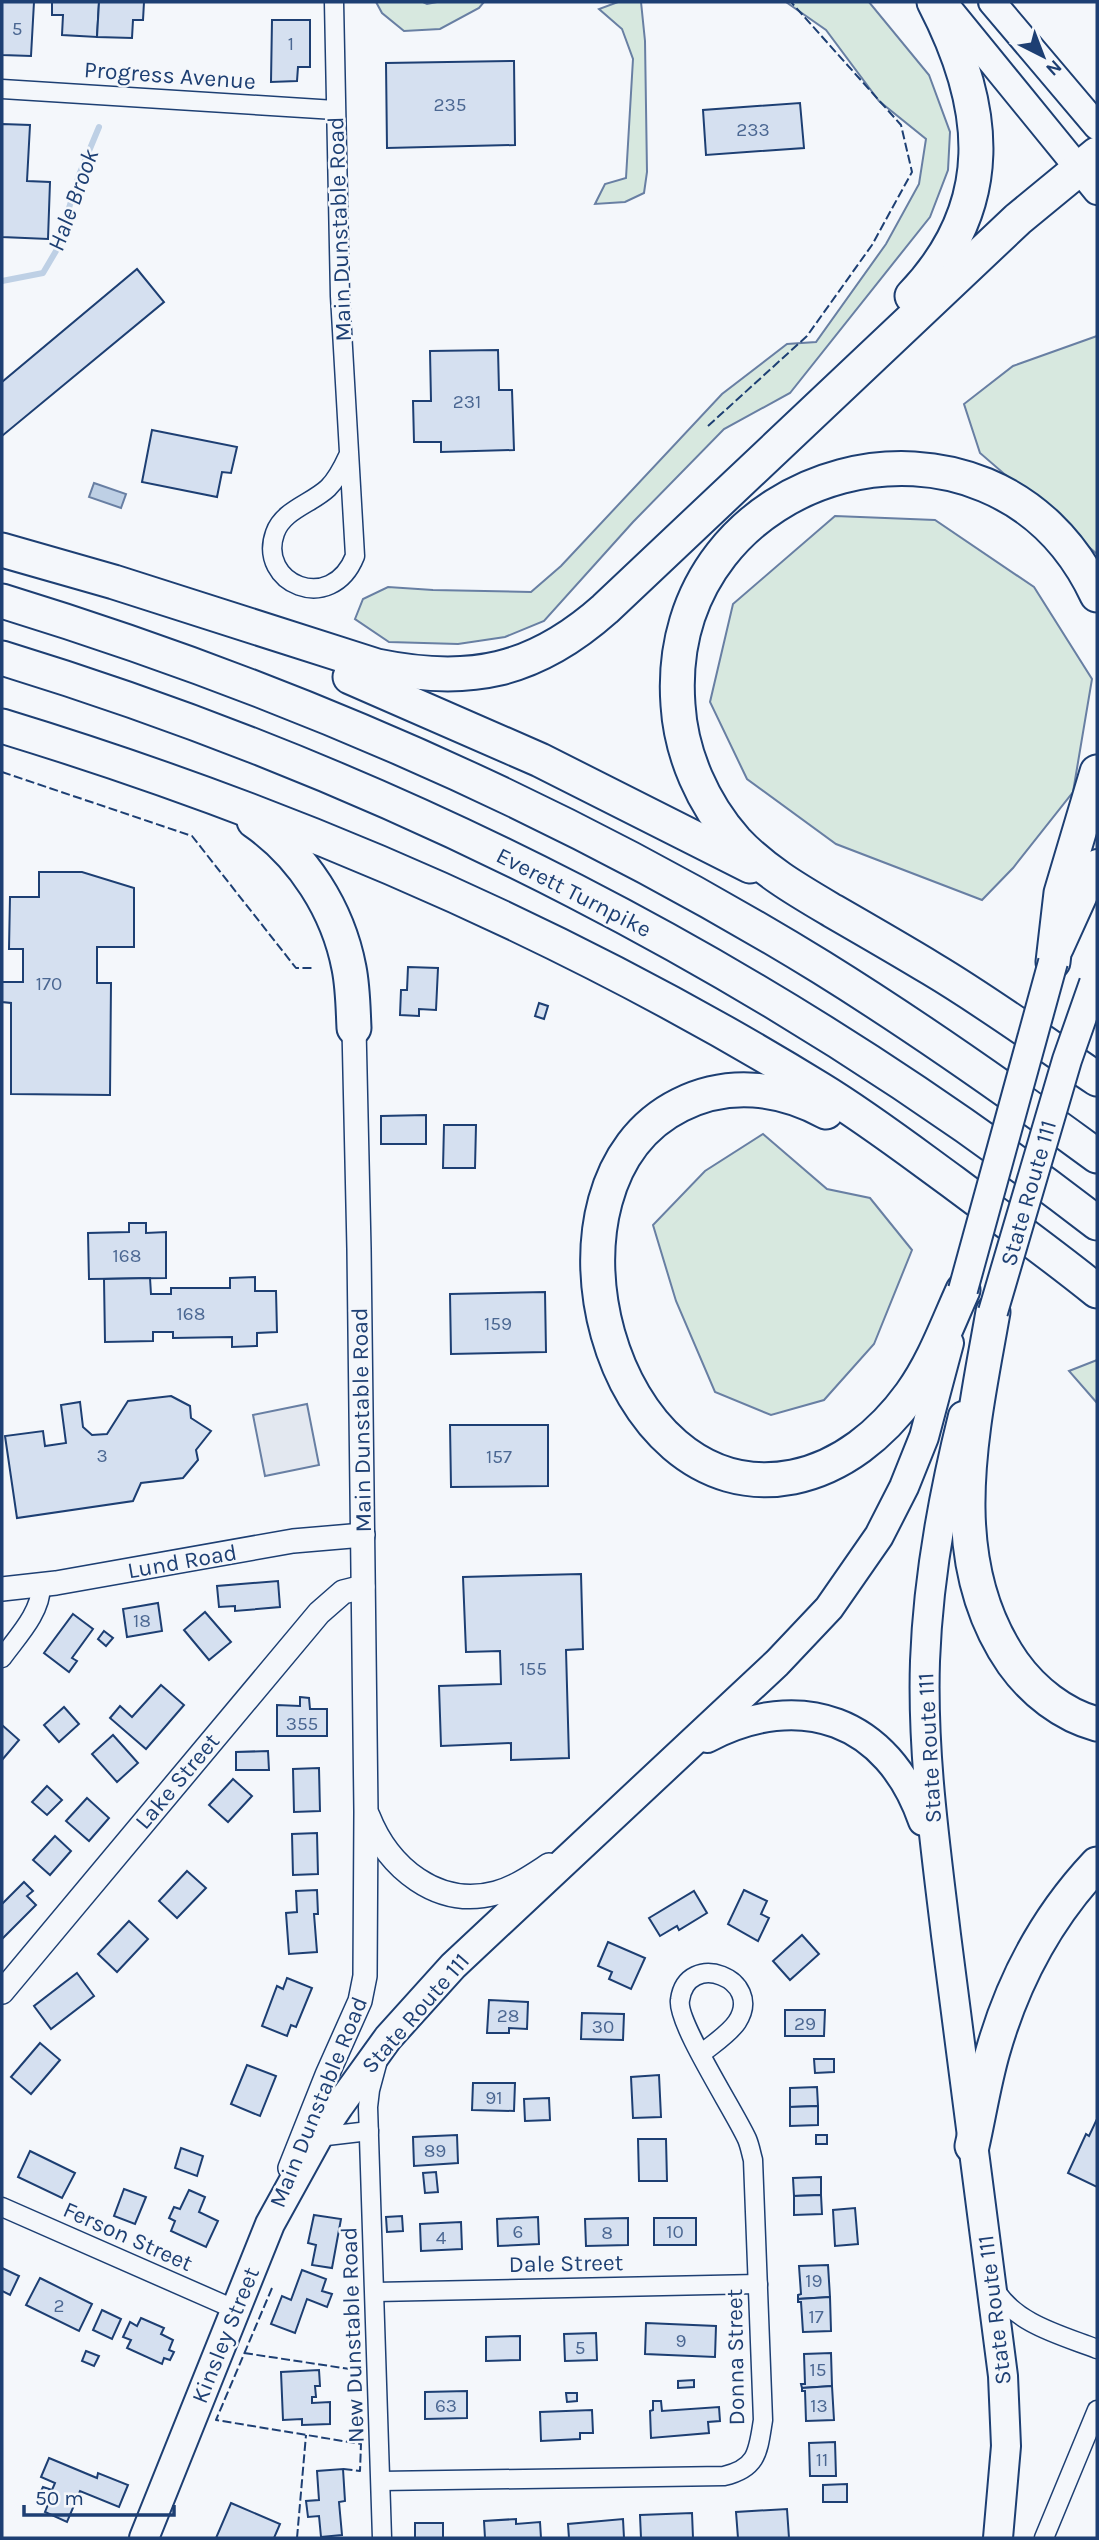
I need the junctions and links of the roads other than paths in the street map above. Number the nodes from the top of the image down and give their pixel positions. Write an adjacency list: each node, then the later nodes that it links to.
1 (334, 2): 6 (street, Main Dunstable Road)
2 (934, 2): 11 (highway)
3 (943, 2): 8 (main road)
4 (992, 2): 7 (main road)
5 (2, 89): 6 (street, Progress Avenue)
6 (335, 110): 9 (street, Main Dunstable Road)
7 (1097, 127)
8 (1091, 171): 11 (highway)
9 (348, 456): 9 (street, Main Dunstable Road)
10 (2, 550): 12 (highway)
11 (655, 562): 12 (highway)
12 (114, 582): 20 (highway)
13 (1097, 595): 20 (highway)
14 (2, 601): 25 (highway)
15 (2, 658): 27 (highway, Everett Turnpike)
16 (2, 726): 18 (highway)
17 (1097, 772): 21 (highway)
18 (219, 800): 23 (highway); 26 (highway)
19 (1097, 864): 21 (main road, State Route 111)
20 (793, 887): 24 (highway)
21 (1053, 962): 28 (main road, State Route 111, bridge)
22 (1096, 979): 30 (main road, State Route 111, bridge)
23 (354, 1028): 31 (street, Main Dunstable Road)
24 (1097, 1081)
25 (1097, 1156)
26 (946, 1177): 28 (highway); 29 (highway)
27 (1097, 1223)
28 (963, 1290): 37 (main road, State Route 111)
29 (1097, 1291)
30 (993, 1312): 36 (highway); 41 (main road, State Route 111)
31 (363, 1535): 32 (street, Lund Road); 33 (street, Main Dunstable Road)
32 (41, 1586): 34 (street, Lund Road); 35 (street)
33 (363, 1587): 38 (street, Main Dunstable Road); 42 (street, Lake Street)
34 (2, 1589)
35 (2, 1658)
36 (1097, 1724)
37 (671, 1761): 39 (main road, State Route 111); 41 (main road)
38 (366, 1812): 39 (street, Main Dunstable Road); 49 (street, Main Dunstable Road)
39 (602, 1826): 43 (main road, State Route 111)
40 (1097, 1864): 47 (highway)
41 (941, 1892): 47 (main road, State Route 111)
42 (2, 1992)
43 (388, 2038): 45 (street, New Dunstable Road); 46 (main road, State Route 111)
44 (701, 2054): 44 (street, Donna Street); 50 (street, Donna Street)
45 (369, 2131): 46 (street); 52 (street, New Dunstable Road)
46 (318, 2137): 49 (main road, Kinsley Street)
47 (972, 2146): 51 (main road, State Route 111)
48 (2, 2207): 53 (street, Ferson Street)
49 (270, 2224): 53 (main road, Kinsley Street)
50 (758, 2284): 52 (street, Dale Street); 56 (street, Donna Street)
51 (993, 2286): 54 (street); 59 (main road, State Route 111)
52 (375, 2292): 56 (street, New Dunstable Road)
53 (234, 2309): 57 (main road, Kinsley Street)
54 (1097, 2349)
55 (1097, 2410): 60 (street)
56 (381, 2481): 58 (street, New Dunstable Road)
57 (144, 2538)
58 (382, 2538)
59 (998, 2538)
60 (1044, 2538)

